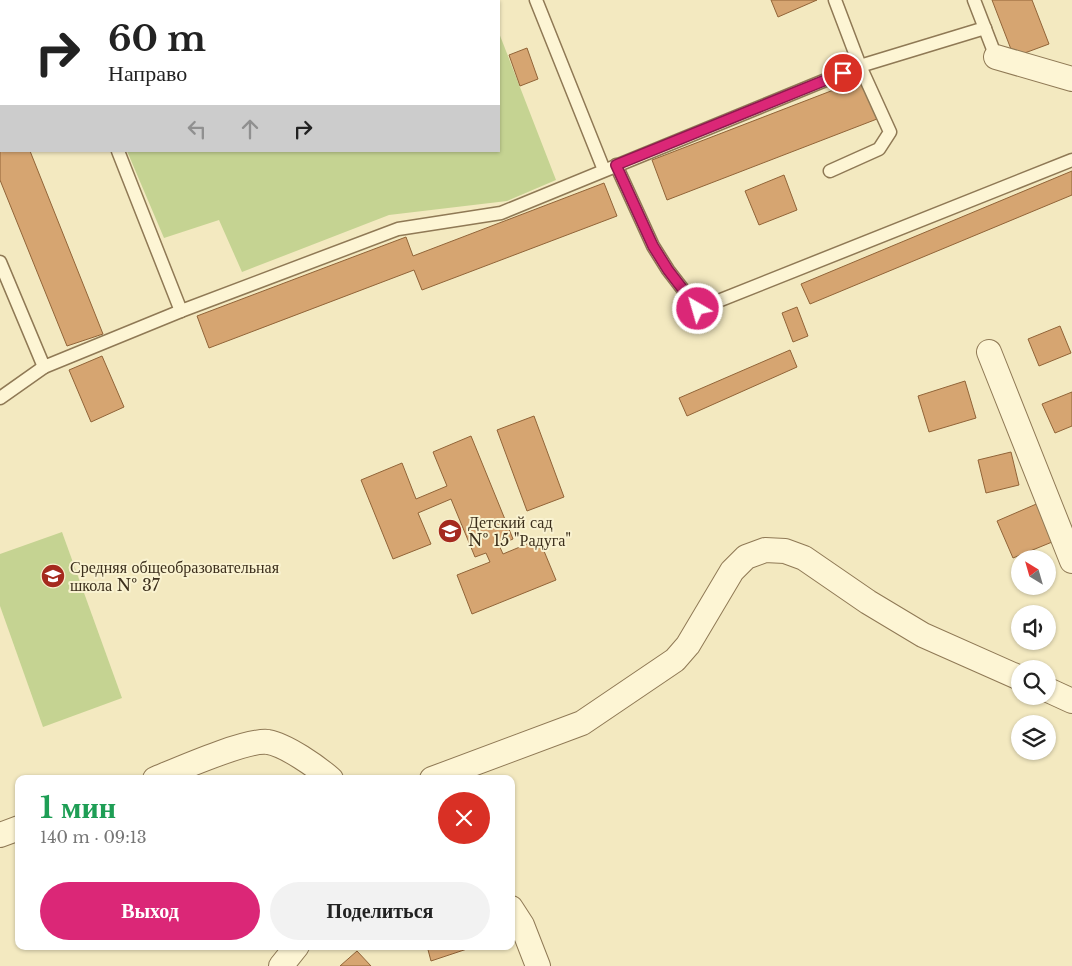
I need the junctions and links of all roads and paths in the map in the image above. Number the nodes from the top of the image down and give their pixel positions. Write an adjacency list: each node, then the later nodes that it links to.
1 (536, 0): 10 (lane)
2 (835, 0): 6 (lane)
3 (974, 0): 4 (lane)
4 (985, 28): 5 (lane); 6 (lane)
5 (996, 57): 7 (street)
6 (860, 66): 10 (lane); 11 (lane)
7 (1072, 79)
8 (118, 152): 13 (lane)
9 (1072, 160): 10 (lane)
10 (610, 168): 13 (lane)
11 (830, 171)
12 (0, 262): 15 (lane)
13 (181, 311): 15 (lane)
14 (989, 352): 17 (street)
15 (44, 367): 16 (lane)
16 (0, 398)
17 (1072, 561)
18 (1011, 674): 23 (street)
19 (1056, 694): 20 (street)
20 (1072, 701)
21 (165, 775): 22 (street)
22 (325, 775)
23 (443, 775)
24 (15, 829): 25 (street)
25 (0, 835)
26 (515, 914): 29 (street)
27 (294, 950): 28 (street)
28 (281, 966)
29 (538, 966)

